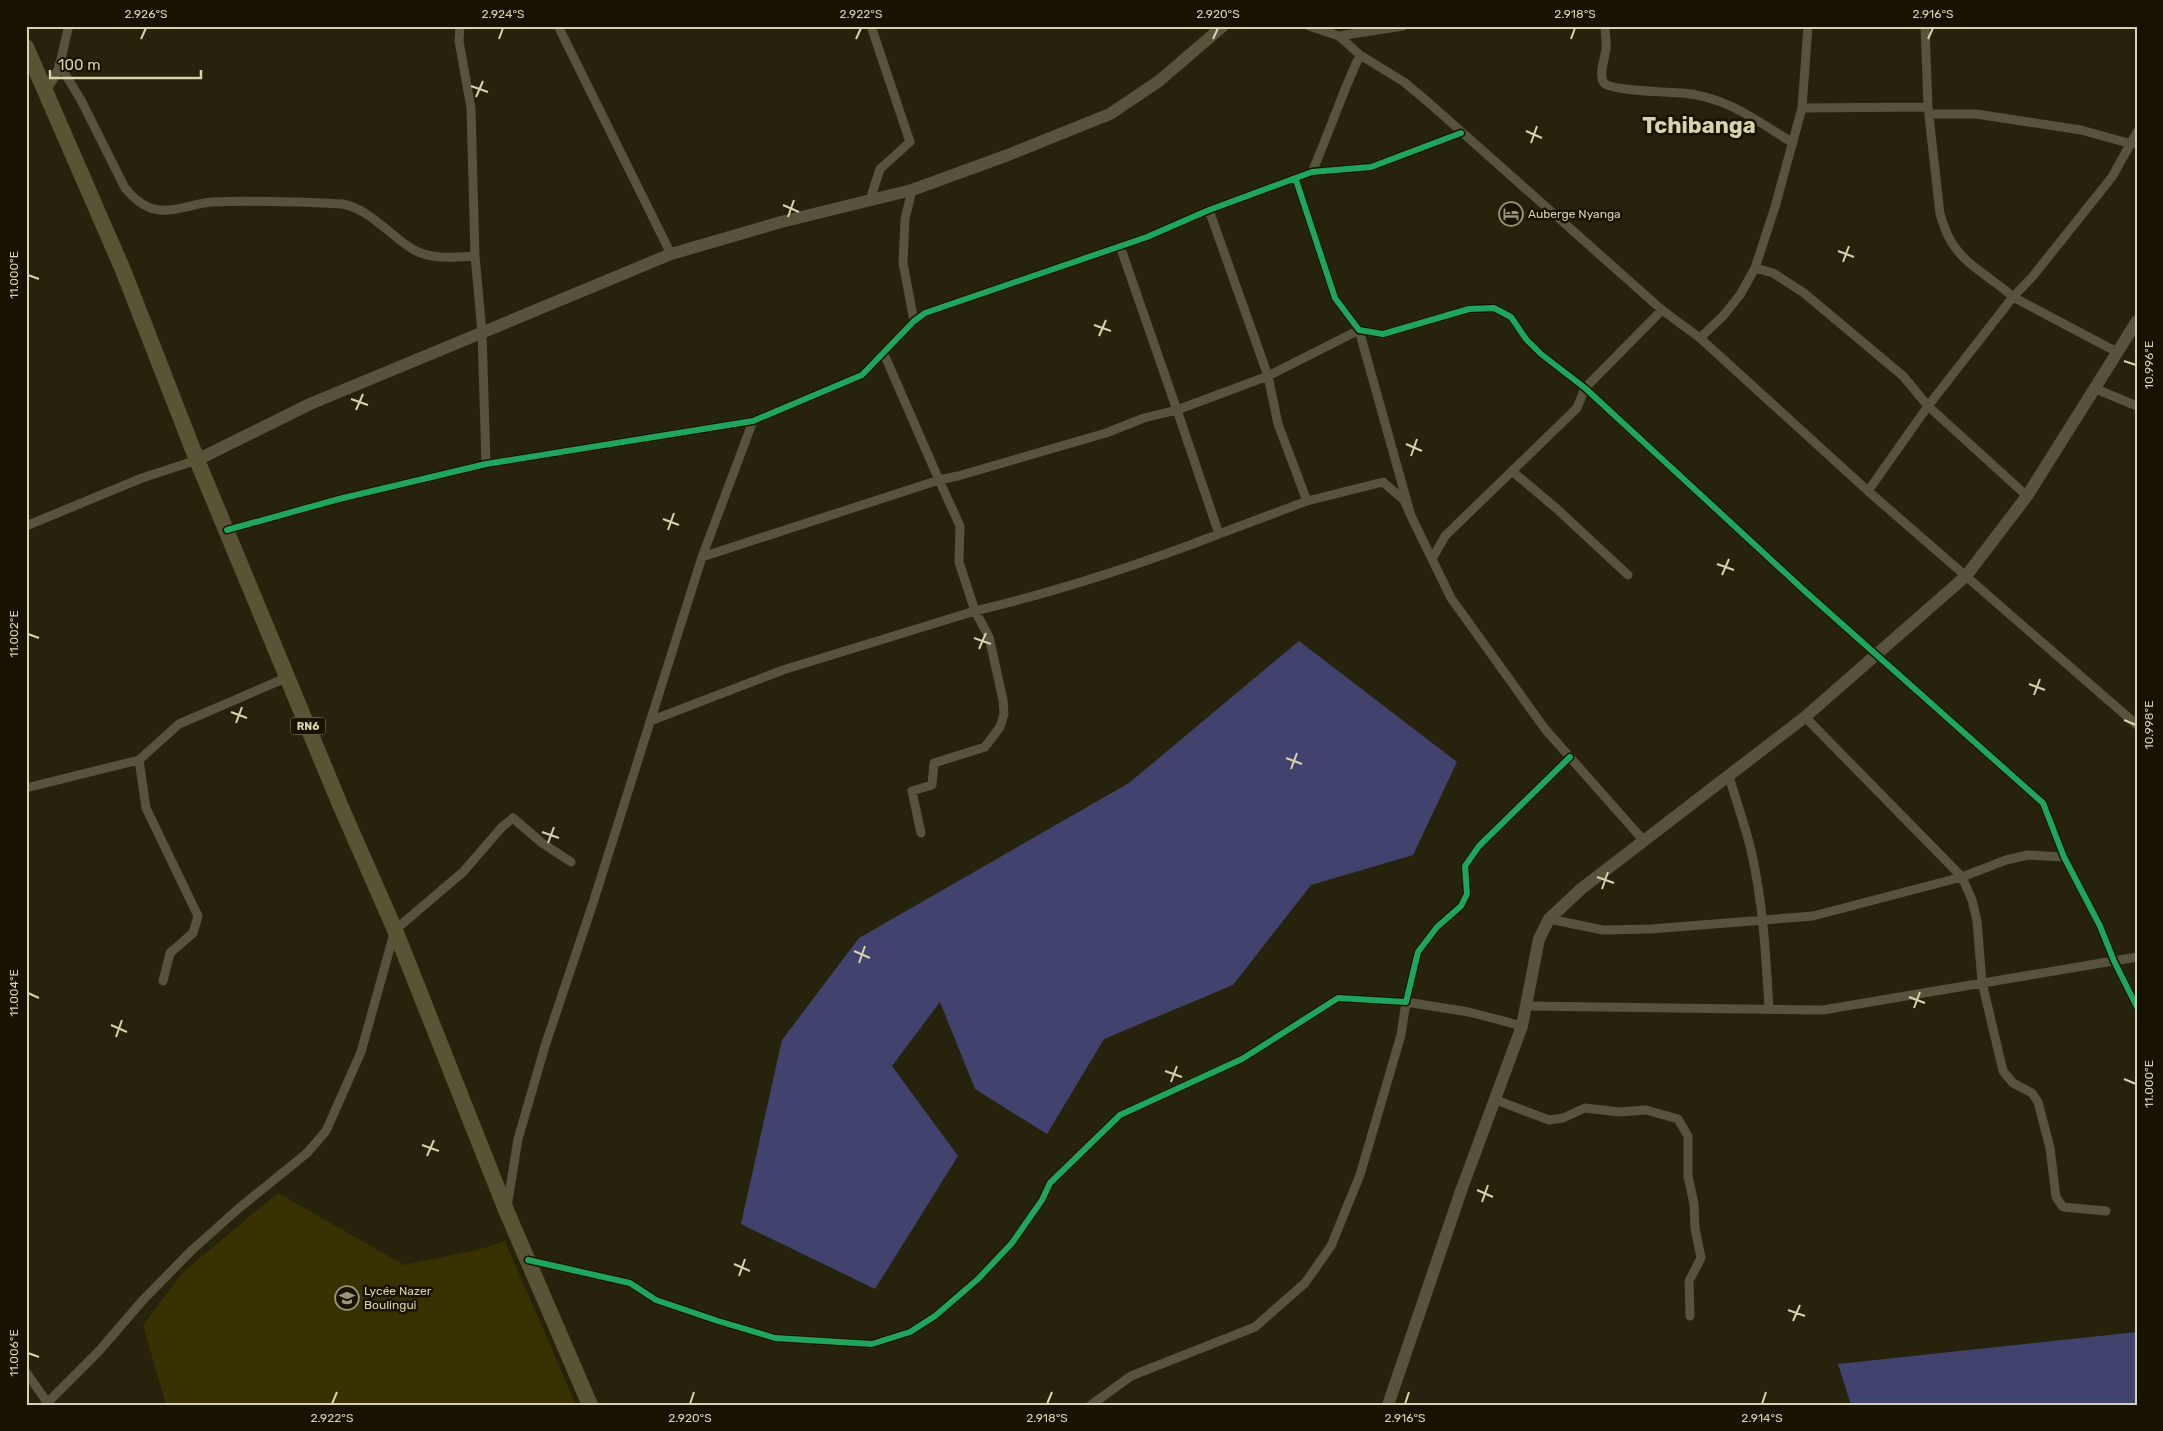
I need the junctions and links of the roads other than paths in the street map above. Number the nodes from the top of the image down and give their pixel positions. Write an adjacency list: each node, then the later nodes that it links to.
1 (69, 26): 14 (street)
2 (460, 26): 29 (street)
3 (558, 26): 28 (street)
4 (872, 26): 25 (street)
5 (1224, 26): 24 (main road)
6 (1309, 26): 11 (street)
7 (1403, 26): 11 (street)
8 (1604, 26): 20 (street)
9 (1808, 26): 16 (street)
10 (1924, 26): 17 (street)
11 (1339, 36): 13 (street)
12 (26, 47): 15 (highway, RN6)
13 (1360, 55): 19 (street); 22 (street)
14 (59, 64): 15 (street); 29 (street)
15 (45, 90): 47 (highway, RN6)
16 (1802, 108): 17 (street); 20 (street)
17 (1929, 111): 21 (street); 31 (street)
18 (2137, 132): 21 (street)
19 (1461, 133): 22 (street); 32 (street)
20 (1793, 143): 30 (street)
21 (2132, 144): 31 (street)
22 (1312, 172): 23 (street)
23 (1296, 180): 26 (street); 35 (street)
24 (912, 190): 25 (main road); 33 (street)
25 (870, 200): 28 (main road)
26 (1209, 210): 27 (street); 40 (street)
27 (1120, 246): 33 (street); 45 (street)
28 (671, 254): 36 (main road)
29 (475, 256): 36 (street)
30 (1756, 268): 37 (street); 43 (street)
31 (2013, 296): 38 (street); 43 (street)
32 (1662, 310): 37 (street); 41 (street)
33 (914, 321): 39 (street)
34 (2137, 322): 38 (main road)
35 (1359, 330): 40 (street); 41 (street); 54 (street)
36 (482, 332): 47 (main road); 48 (street)
37 (1700, 338): 51 (street)
38 (2117, 352): 42 (main road)
39 (884, 354): 46 (street); 50 (street)
40 (1268, 376): 45 (street); 53 (street)
41 (1585, 388): 49 (street); 63 (street)
42 (2096, 389): 44 (street); 52 (main road)
43 (1928, 406): 51 (street); 52 (street)
44 (2137, 406)
45 (1177, 410): 50 (street); 57 (street)
46 (753, 421): 48 (street); 58 (street)
47 (197, 460): 55 (street); 56 (highway, RN6)
48 (486, 464): 56 (street)
49 (1512, 472): 59 (street); 60 (street)
50 (939, 480): 58 (street); 62 (street)
51 (1868, 491): 61 (street)
52 (2027, 496): 61 (main road)
53 (1307, 501): 54 (street); 57 (street)
54 (1411, 516): 59 (street)
55 (26, 526)
56 (227, 530): 64 (highway, RN6)
57 (1219, 534): 62 (street)
58 (702, 557): 66 (street)
59 (1432, 559): 68 (street)
60 (1628, 575)
61 (1966, 576): 63 (main road); 67 (street)
62 (975, 611): 66 (street); 72 (street)
63 (1876, 656): 65 (main road); 74 (street)
64 (288, 677): 69 (street); 79 (highway, RN6)
65 (1805, 717): 70 (main road); 76 (street)
66 (650, 721): 90 (street)
67 (2137, 725)
68 (1570, 757): 73 (street); 84 (street)
69 (139, 760): 71 (street); 82 (street)
70 (1729, 776): 73 (main road); 78 (street)
71 (26, 788)
72 (921, 834)
73 (1644, 841): 77 (main road)
74 (2064, 857): 76 (street); 81 (street)
75 (571, 862): 79 (street)
76 (1962, 877): 78 (street); 83 (street)
77 (1549, 920): 78 (street); 85 (main road)
78 (1763, 920): 87 (street)
79 (395, 930): 90 (highway, RN6); 95 (street)
80 (2137, 957): 81 (street)
81 (2114, 961): 83 (street); 86 (street)
82 (164, 981)
83 (1982, 982): 87 (street); 91 (street)
84 (1406, 1002): 88 (street); 92 (street); 97 (street)
85 (1527, 1006): 87 (street); 88 (main road)
86 (2137, 1007)
87 (1769, 1009)
88 (1522, 1026): 89 (main road)
89 (1496, 1100): 93 (street); 98 (main road)
90 (506, 1210): 92 (highway, RN6)
91 (2106, 1211)
92 (528, 1260): 96 (highway, RN6)
93 (1690, 1316)
94 (26, 1372): 95 (street)
95 (48, 1404)
96 (590, 1405)
97 (1091, 1405)
98 (1388, 1405)

